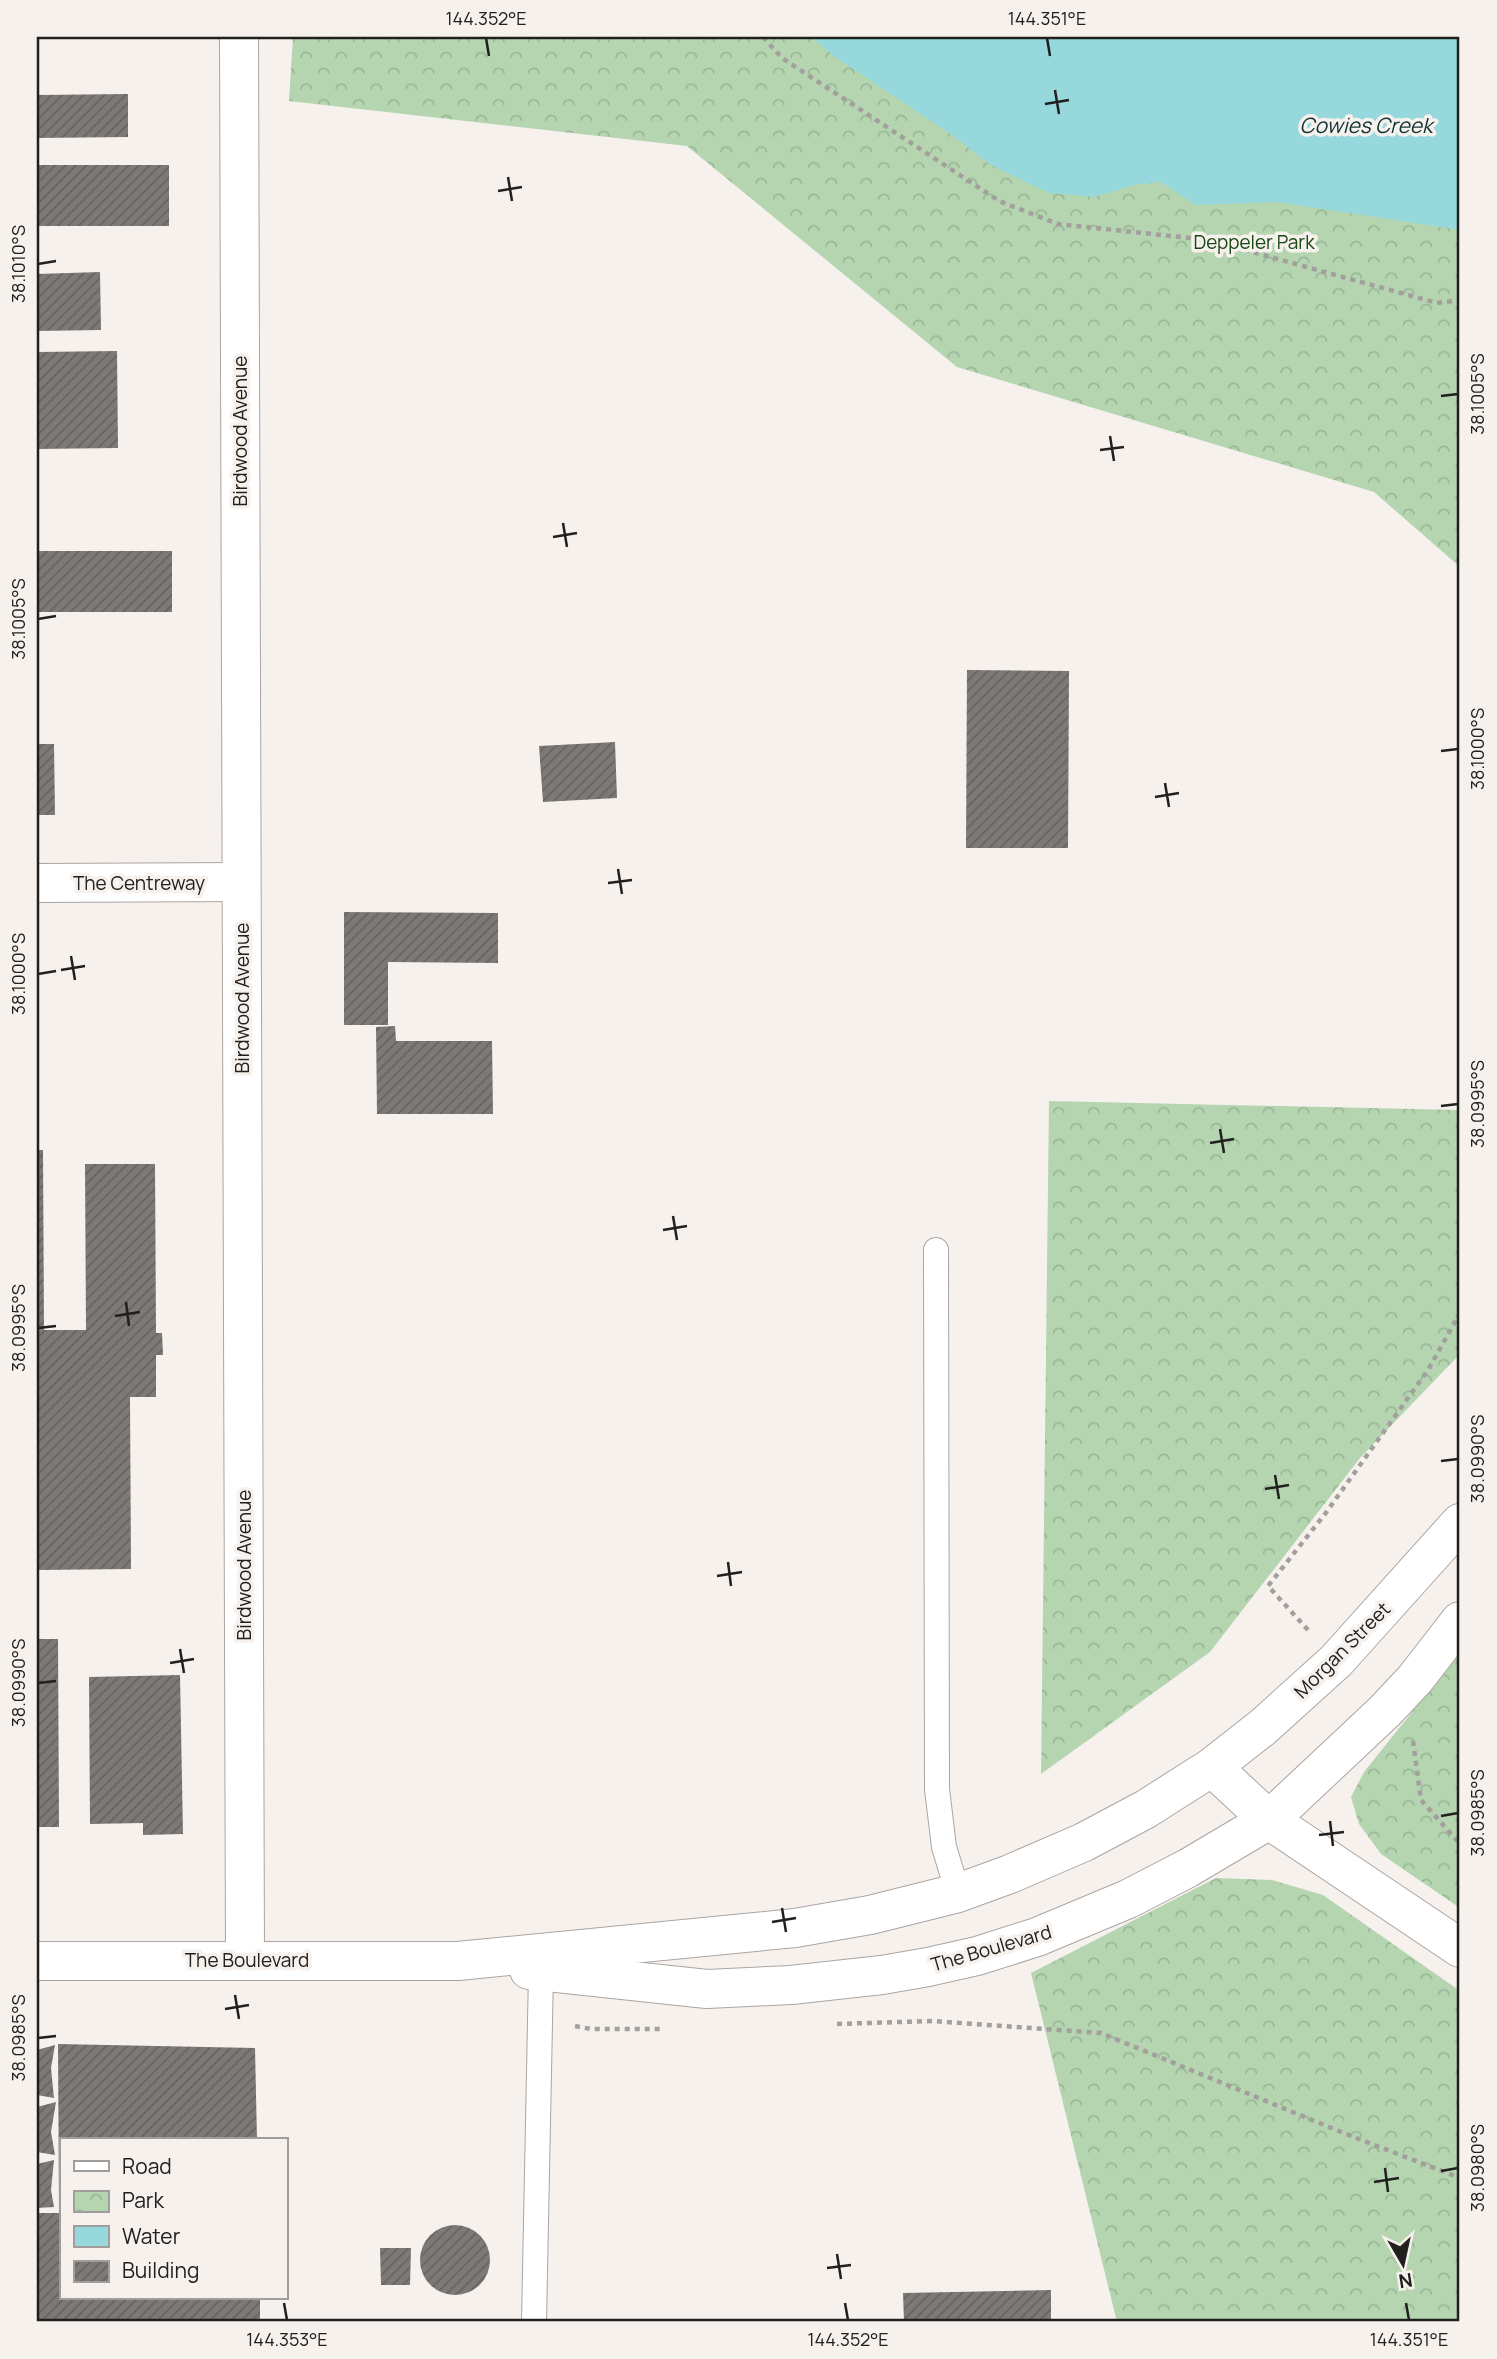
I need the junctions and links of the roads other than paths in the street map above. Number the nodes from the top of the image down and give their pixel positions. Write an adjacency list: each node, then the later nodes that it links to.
1 (239, 37): 2 (main road, Birdwood Avenue)
2 (241, 882): 3 (main road, The Centreway); 11 (main road, Birdwood Avenue)
3 (37, 883)
4 (936, 1250): 9 (lane)
5 (1460, 1523): 7 (main road, Morgan Street)
6 (1460, 1621): 8 (main road)
7 (1212, 1767): 8 (main road); 9 (main road, The Boulevard)
8 (1269, 1820): 10 (main road); 14 (main road, The Boulevard)
9 (958, 1893): 13 (main road, The Boulevard)
10 (1460, 1948)
11 (245, 1959): 12 (main road, The Boulevard); 13 (main road, The Boulevard)
12 (37, 1961)
13 (458, 1961): 14 (main road, The Boulevard)
14 (541, 1972): 15 (lane)
15 (534, 2322)

